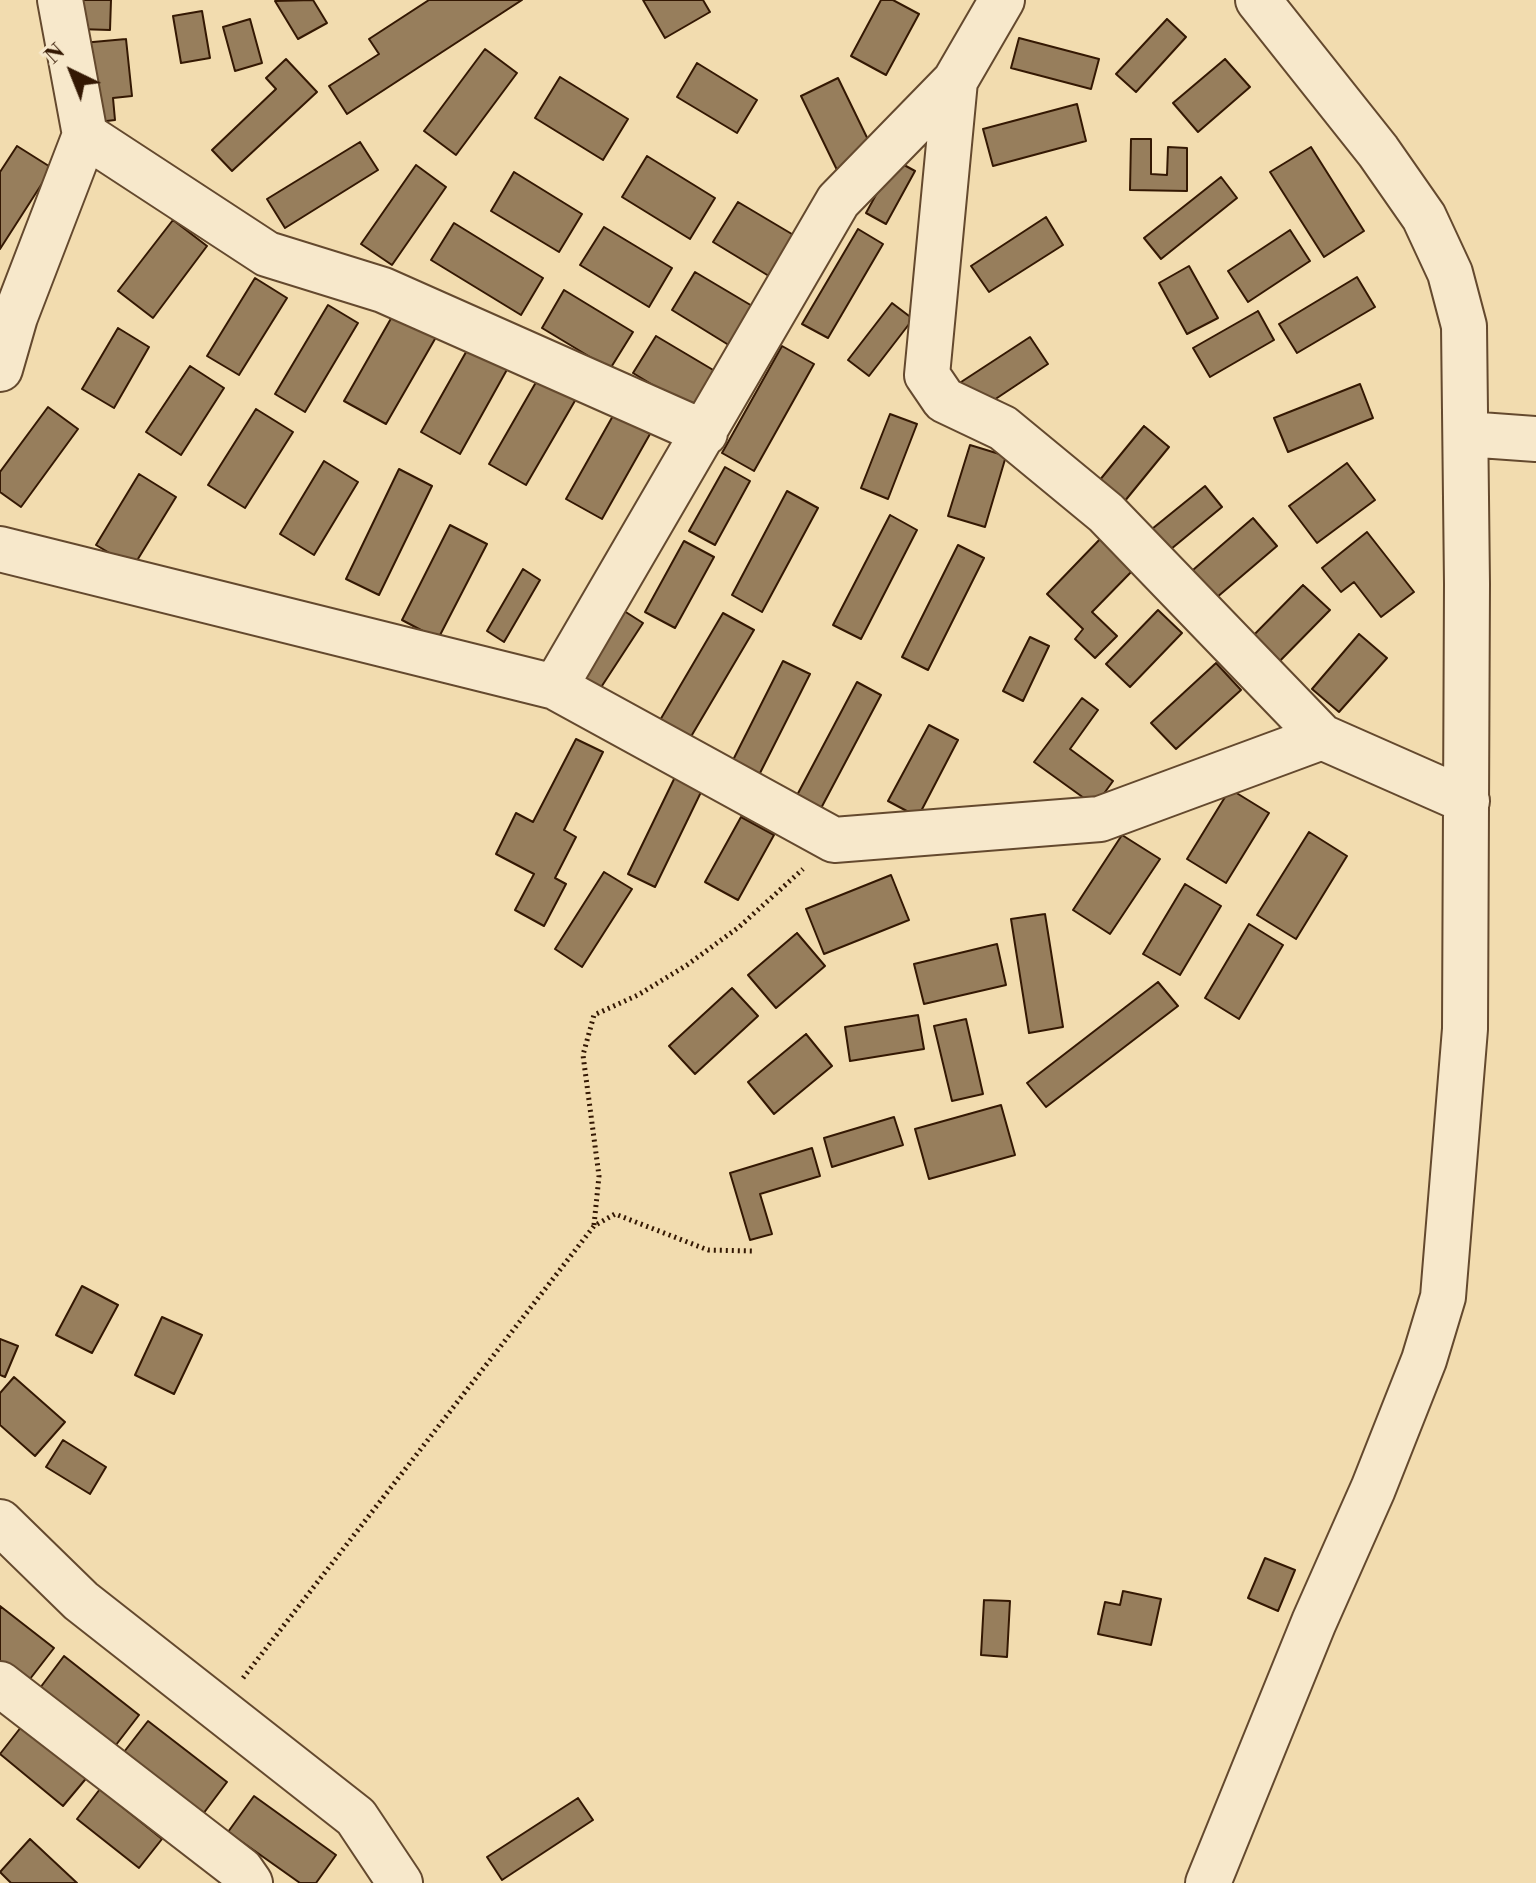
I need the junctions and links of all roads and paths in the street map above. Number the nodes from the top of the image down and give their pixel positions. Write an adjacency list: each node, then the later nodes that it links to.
1 (60, 0): 5 (street)
2 (1002, 0): 4 (street)
3 (1258, 0): 9 (street)
4 (955, 81): 8 (street); 13 (street)
5 (85, 135): 6 (street); 8 (street)
6 (8, 313): 7 (street)
7 (0, 369)
8 (705, 433): 12 (street)
9 (1466, 434): 10 (street); 14 (street)
10 (1536, 439)
11 (0, 549): 12 (street)
12 (555, 687): 15 (street)
13 (1322, 737): 14 (street); 15 (street)
14 (1467, 801): 23 (street)
15 (834, 840): 16 (path)
16 (594, 1226): 17 (path); 20 (path)
17 (753, 1251)
18 (0, 1522): 20 (street)
19 (0, 1684): 21 (street)
20 (218, 1711): 22 (street)
21 (250, 1883)
22 (400, 1883)
23 (1208, 1883)

